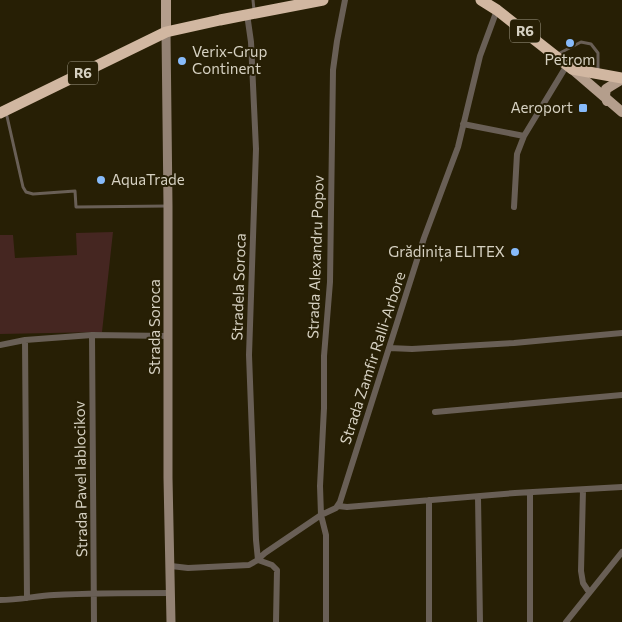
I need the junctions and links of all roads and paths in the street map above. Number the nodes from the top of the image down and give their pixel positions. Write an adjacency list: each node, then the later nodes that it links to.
1 (166, 0): 9 (main road)
2 (253, 0): 8 (lane)
3 (323, 0): 6 (highway, R6)
4 (346, 0): 35 (street, Strada Alexandru Popov)
5 (481, 0): 7 (highway, R6)
6 (310, 1): 8 (highway, R6)
7 (497, 10): 10 (highway, R6); 17 (street, Strada Zamfir Ralli-Arbore)
8 (251, 14): 9 (highway, R6); 37 (street, Stradela Sorocа)
9 (166, 32): 15 (highway, R6); 19 (street, Strada Soroca)
10 (556, 56): 11 (highway, R6); 12 (lane)
11 (569, 67): 12 (highway, R6); 14 (main road); 18 (street)
12 (598, 75): 13 (highway, R6)
13 (622, 78): 14 (main road)
14 (607, 100): 16 (main road)
15 (3, 112): 19 (lane)
16 (622, 112)
17 (463, 124): 18 (street); 26 (street, Strada Zamfir Ralli-Arbore)
18 (524, 136): 20 (street)
19 (168, 206): 23 (street, Strada Soroca)
20 (514, 208)
21 (622, 333): 26 (street)
22 (92, 335): 23 (street); 24 (street); 41 (street, Strada Pavel Iablocikov)
23 (169, 336): 38 (street, Strada Soroca)
24 (24, 340): 25 (street); 42 (street)
25 (0, 345)
26 (390, 348): 34 (street, Strada Zamfir Ralli-Arbore)
27 (622, 395): 28 (street)
28 (435, 412)
29 (622, 487): 30 (street)
30 (582, 490): 31 (street); 39 (street)
31 (530, 493): 32 (street); 50 (street)
32 (478, 497): 33 (street); 49 (street)
33 (429, 500): 34 (street); 48 (street)
34 (338, 506): 35 (street)
35 (321, 515): 37 (street); 47 (street)
36 (622, 552): 39 (street)
37 (258, 560): 38 (street); 46 (street)
38 (171, 566): 40 (street, Strada Soroca)
39 (589, 592): 51 (street)
40 (171, 593): 41 (street); 45 (street, Strada Soroca)
41 (94, 594): 42 (street); 44 (street, Strada Pavel Iablocikov)
42 (27, 598): 43 (street)
43 (0, 600)
44 (94, 622)
45 (171, 622)
46 (276, 622)
47 (326, 622)
48 (429, 622)
49 (480, 622)
50 (530, 622)
51 (566, 622)

